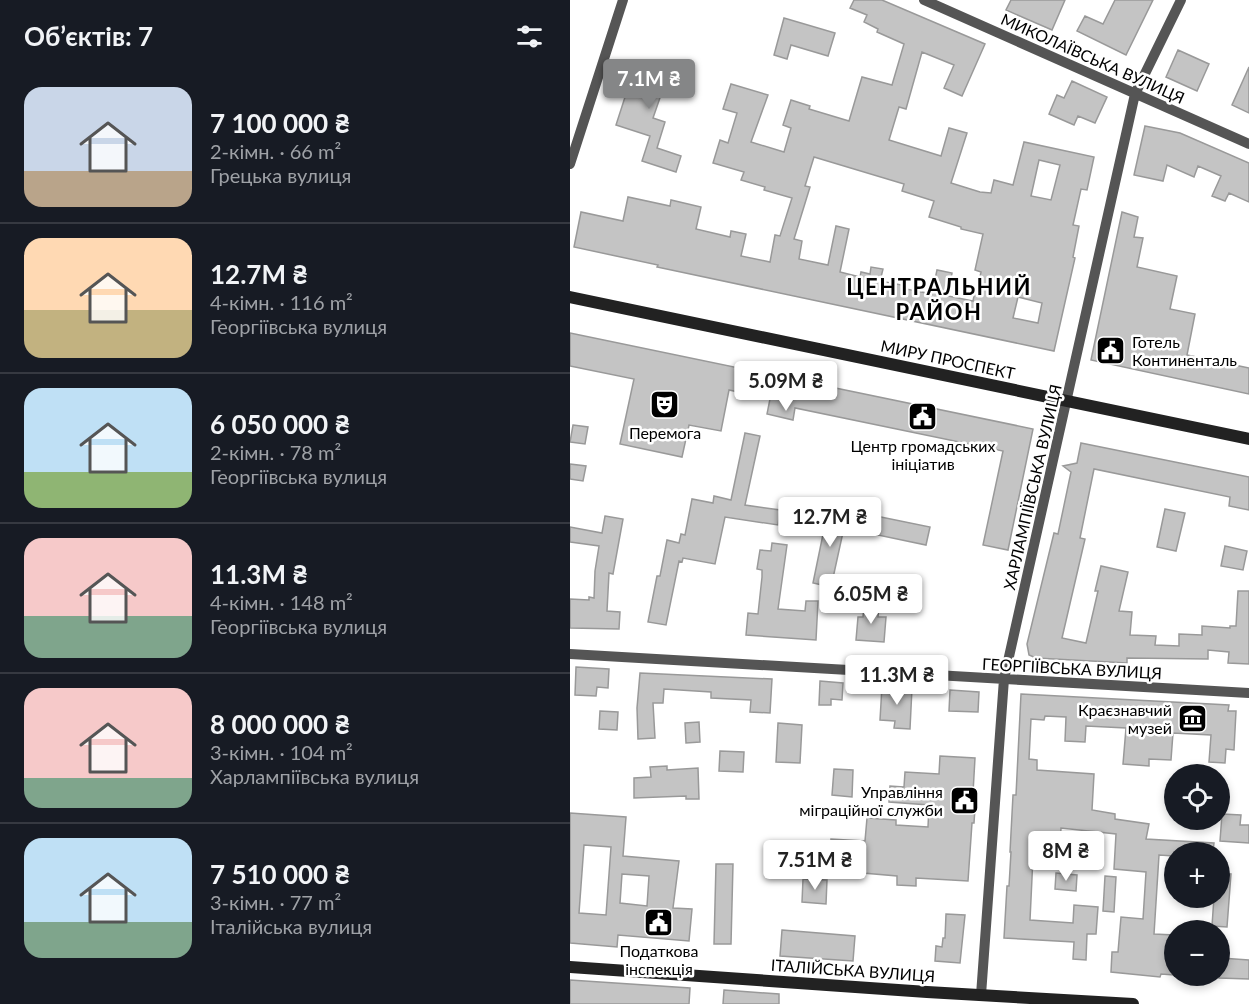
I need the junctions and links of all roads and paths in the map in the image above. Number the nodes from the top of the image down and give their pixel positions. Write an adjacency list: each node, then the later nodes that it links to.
1 (623, 0): 6 (street)
2 (924, 0): 4 (street, МИКОЛАЇВСЬКА ВУЛИЦЯ)
3 (1181, 0): 4 (street, ХАРЛАМПІЇВСЬКА ВУЛИЦЯ)
4 (1135, 94): 5 (street, МИКОЛАЇВСЬКА ВУЛИЦЯ); 8 (street, ХАРЛАМПІЇВСЬКА ВУЛИЦЯ)
5 (1249, 144)
6 (570, 164)
7 (570, 297): 8 (main road, МИРУ ПРОСПЕКТ)
8 (1067, 401): 9 (main road, МИРУ ПРОСПЕКТ); 11 (street, ХАРЛАМПІЇВСЬКА ВУЛИЦЯ)
9 (1249, 439)
10 (570, 654): 11 (street, ГЕОРГІЇВСЬКА ВУЛИЦЯ)
11 (1004, 679): 12 (street, ГЕОРГІЇВСЬКА ВУЛИЦЯ); 14 (street, ХАРЛАМПІЇВСЬКА ВУЛИЦЯ)
12 (1249, 693)
13 (570, 967): 14 (main road, ІТАЛІЙСЬКА ВУЛИЦЯ)
14 (981, 995): 15 (main road, ІТАЛІЙСЬКА ВУЛИЦЯ)
15 (1133, 1004)

